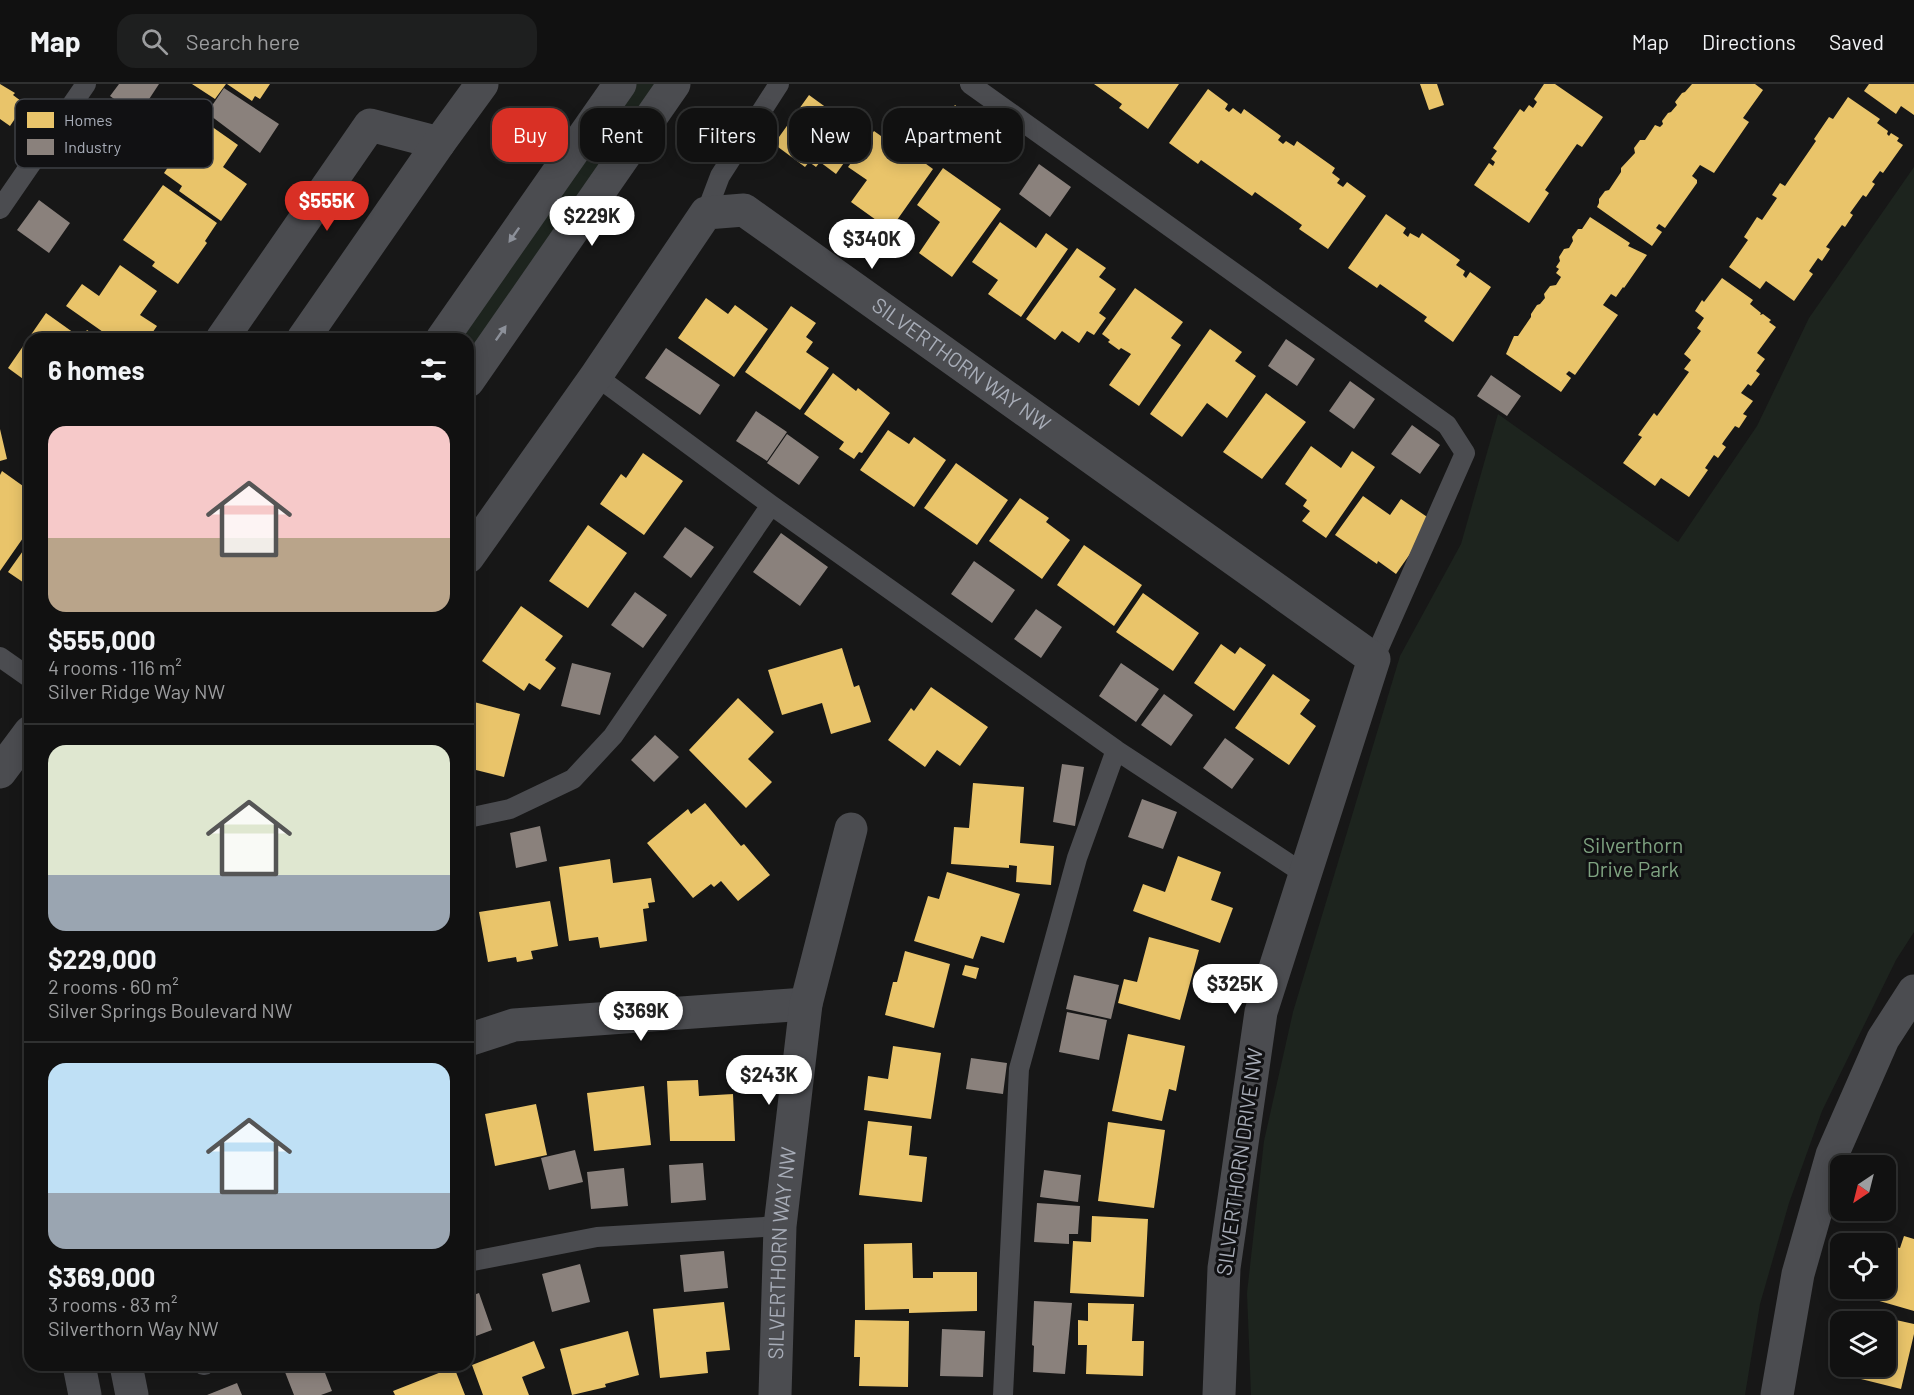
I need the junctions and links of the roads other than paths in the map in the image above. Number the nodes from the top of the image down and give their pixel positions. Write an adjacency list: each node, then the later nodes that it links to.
1 (86, 84): 7 (lane)
2 (482, 84): 8 (street)
3 (620, 84): 14 (street, one-way to 14)
4 (674, 84): 15 (street, one-way to 4)
5 (779, 84): 11 (lane)
6 (970, 84): 20 (lane)
7 (76, 99)
8 (439, 143): 12 (street); 13 (street)
9 (28, 168): 10 (lane)
10 (0, 209)
11 (706, 213): 16 (street); 20 (street, SILVERTHORN WAY NW)
12 (226, 333)
13 (307, 333)
14 (446, 333)
15 (474, 372)
16 (596, 376): 17 (lane); 18 (street)
17 (771, 505): 23 (lane); 25 (lane)
18 (474, 548)
19 (0, 657): 21 (lane)
20 (1374, 659): 27 (street, SILVERTHORN DRIVE NW)
21 (24, 674)
22 (24, 740): 24 (street)
23 (1116, 750): 27 (lane); 38 (lane)
24 (0, 772)
25 (474, 817)
26 (851, 829): 29 (street, SILVERTHORN WAY NW)
27 (1305, 875): 39 (street, SILVERTHORN DRIVE NW)
28 (1914, 991): 40 (street)
29 (806, 1004): 30 (street); 31 (street, SILVERTHORN WAY NW)
30 (474, 1038)
31 (780, 1226): 32 (lane); 37 (street, SILVERTHORN WAY NW)
32 (474, 1261)
33 (80, 1371): 35 (street)
34 (127, 1371): 36 (street)
35 (86, 1395)
36 (132, 1395)
37 (775, 1395)
38 (1003, 1395)
39 (1219, 1395)
40 (1777, 1395)

